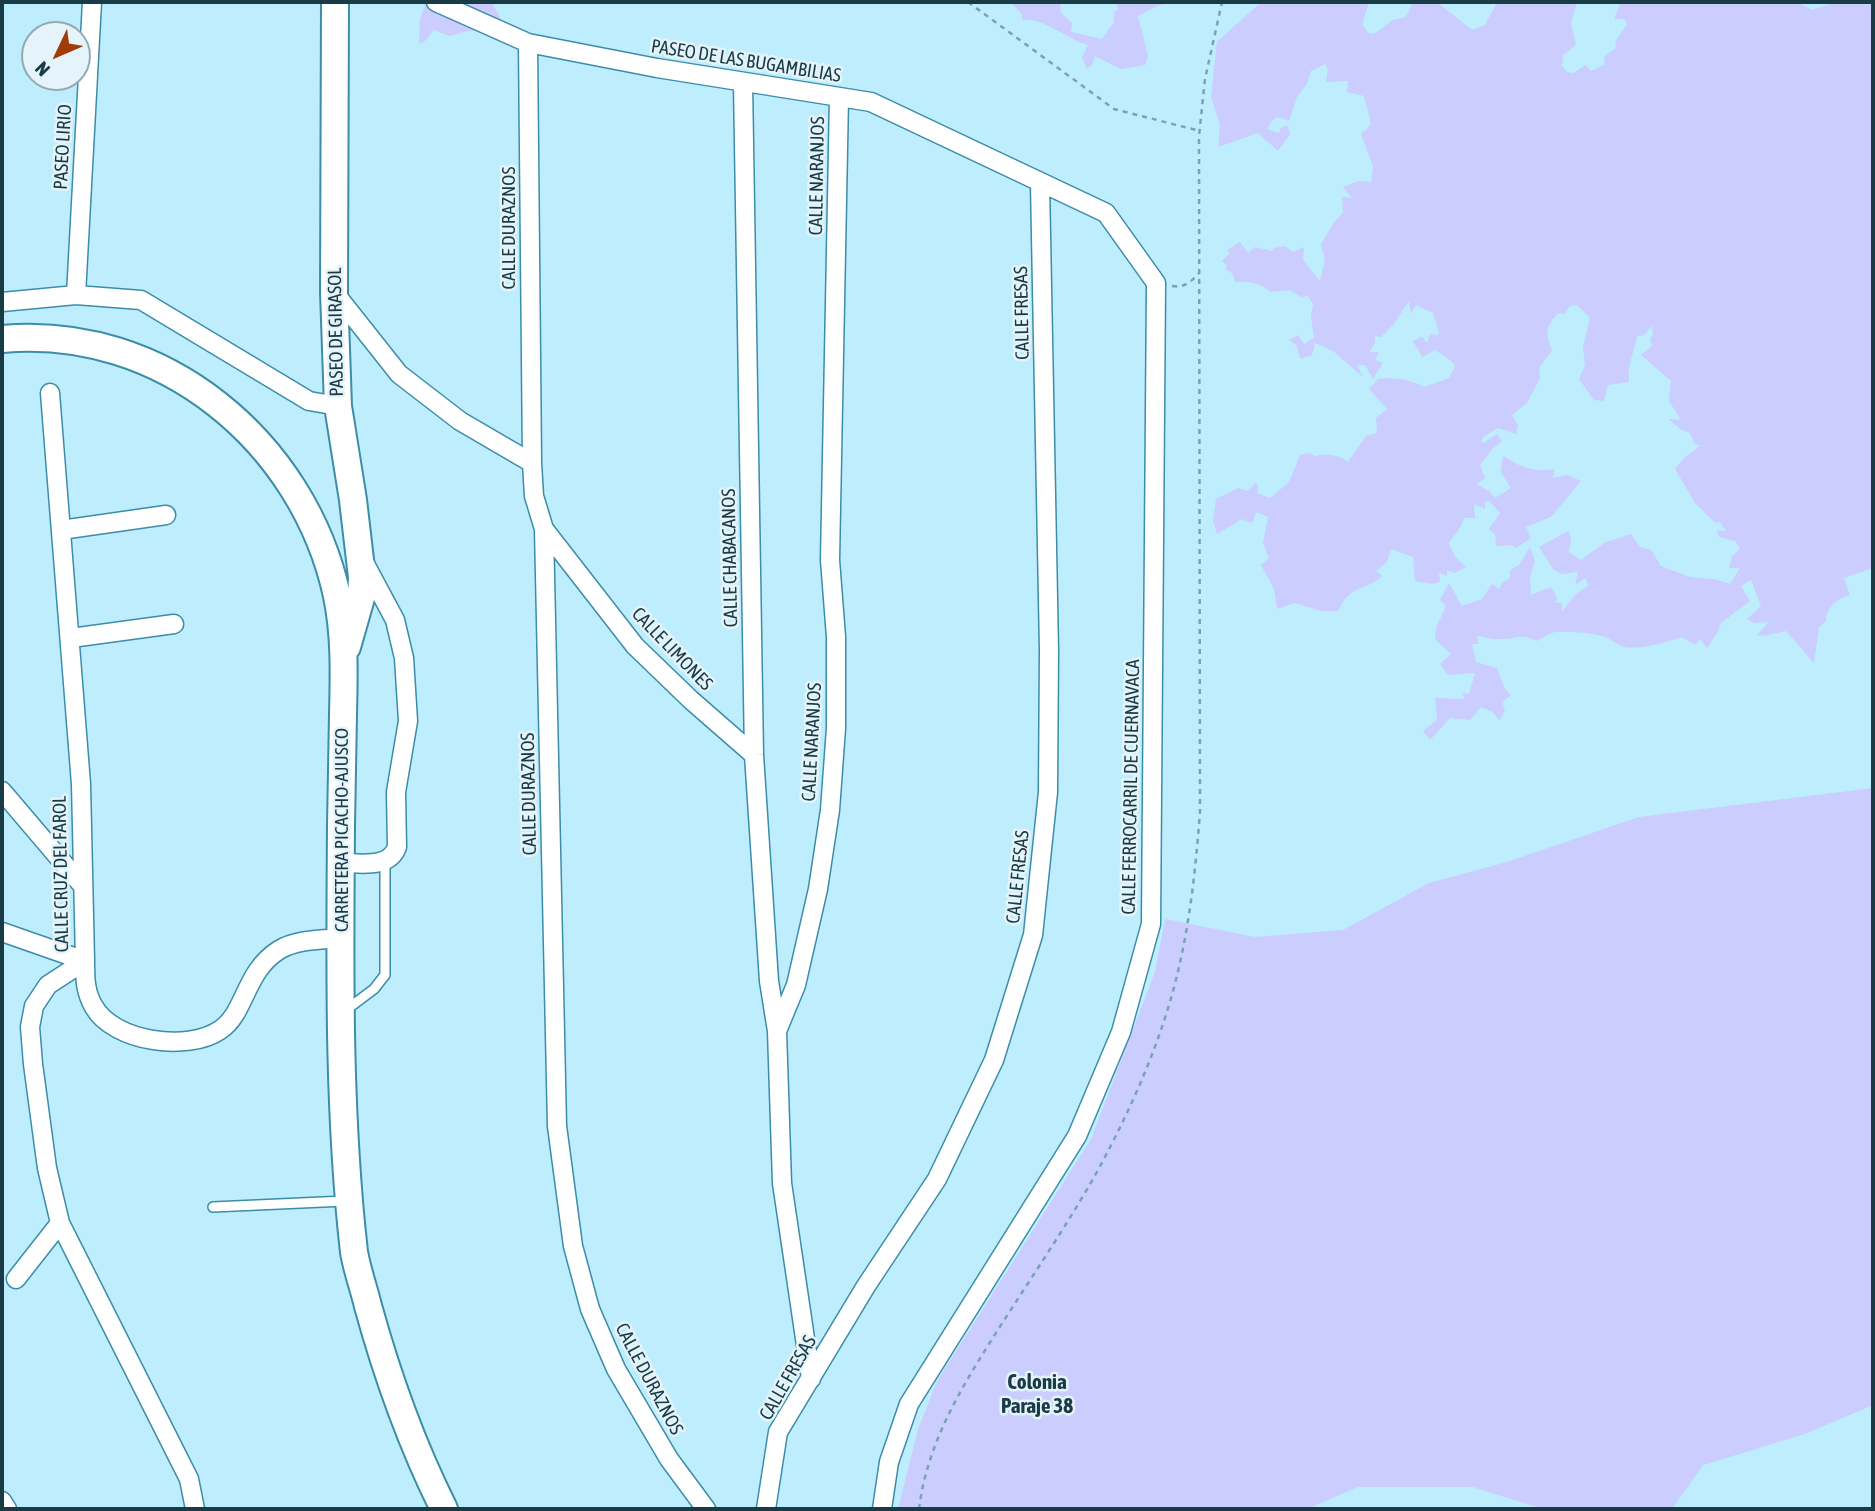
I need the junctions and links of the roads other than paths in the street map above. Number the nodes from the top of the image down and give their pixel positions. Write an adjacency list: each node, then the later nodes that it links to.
1 (92, 2): 9 (street, PASEO LIRIO)
2 (335, 2): 8 (main road, PASEO DE GIRASOL)
3 (436, 2): 4 (street, PASEO DE LAS BUGAMBILIAS)
4 (528, 43): 5 (street, PASEO DE LAS BUGAMBILIAS); 14 (street, CALLE DURAZNOS)
5 (743, 83): 6 (street, PASEO DE LAS BUGAMBILIAS); 22 (street, CALLE CHABACANOS)
6 (839, 97): 7 (street, PASEO DE LAS BUGAMBILIAS); 31 (street, CALLE NARANJOS)
7 (1040, 183): 36 (street, CALLE FRESAS); 43 (street, CALLE FERROCARRIL DE CUERNAVACA)
8 (334, 292): 13 (main road, PASEO DE GIRASOL); 14 (street)
9 (76, 295): 10 (street); 13 (street)
10 (2, 302)
11 (2, 339): 21 (main road, CARRETERA PICACHO-AJUSCO)
12 (50, 393): 17 (street, CALLE CRUZ DEL FAROL)
13 (338, 406): 18 (main road, PASEO DE GIRASOL)
14 (531, 463): 16 (street, CALLE DURAZNOS)
15 (166, 515): 17 (street)
16 (544, 529): 22 (street, CALLE LIMONES); 41 (street, CALLE DURAZNOS)
17 (61, 530): 20 (street, CALLE CRUZ DEL FAROL)
18 (360, 554): 21 (main road, PASEO DE GIRASOL); 24 (street)
19 (174, 624): 20 (street)
20 (71, 638): 26 (street, CALLE CRUZ DEL FAROL)
21 (344, 659): 25 (main road, CARRETERA PICACHO-AJUSCO)
22 (754, 755): 31 (street, CALLE CHABACANOS)
23 (2, 791): 26 (street)
24 (386, 862): 25 (street); 30 (lane)
25 (341, 863): 28 (main road, CARRETERA PICACHO-AJUSCO)
26 (82, 885): 29 (street, CALLE CRUZ DEL FAROL)
27 (2, 932): 29 (street)
28 (342, 938): 29 (street); 30 (main road, CARRETERA PICACHO-AJUSCO)
29 (85, 961): 34 (street, CALLE CRUZ DEL FAROL)
30 (342, 1013): 32 (main road, CARRETERA PICACHO-AJUSCO)
31 (777, 1031): 36 (street, CALLE NARANJOS)
32 (350, 1201): 33 (lane); 40 (main road, CARRETERA PICACHO-AJUSCO)
33 (213, 1207)
34 (61, 1223): 35 (street); 39 (street, CALLE CRUZ DEL FAROL)
35 (16, 1279)
36 (811, 1379): 42 (street, CALLE FRESAS)
37 (2, 1501): 38 (street)
38 (7, 1509)
39 (195, 1509)
40 (444, 1509)
41 (706, 1509)
42 (766, 1509)
43 (882, 1509)

